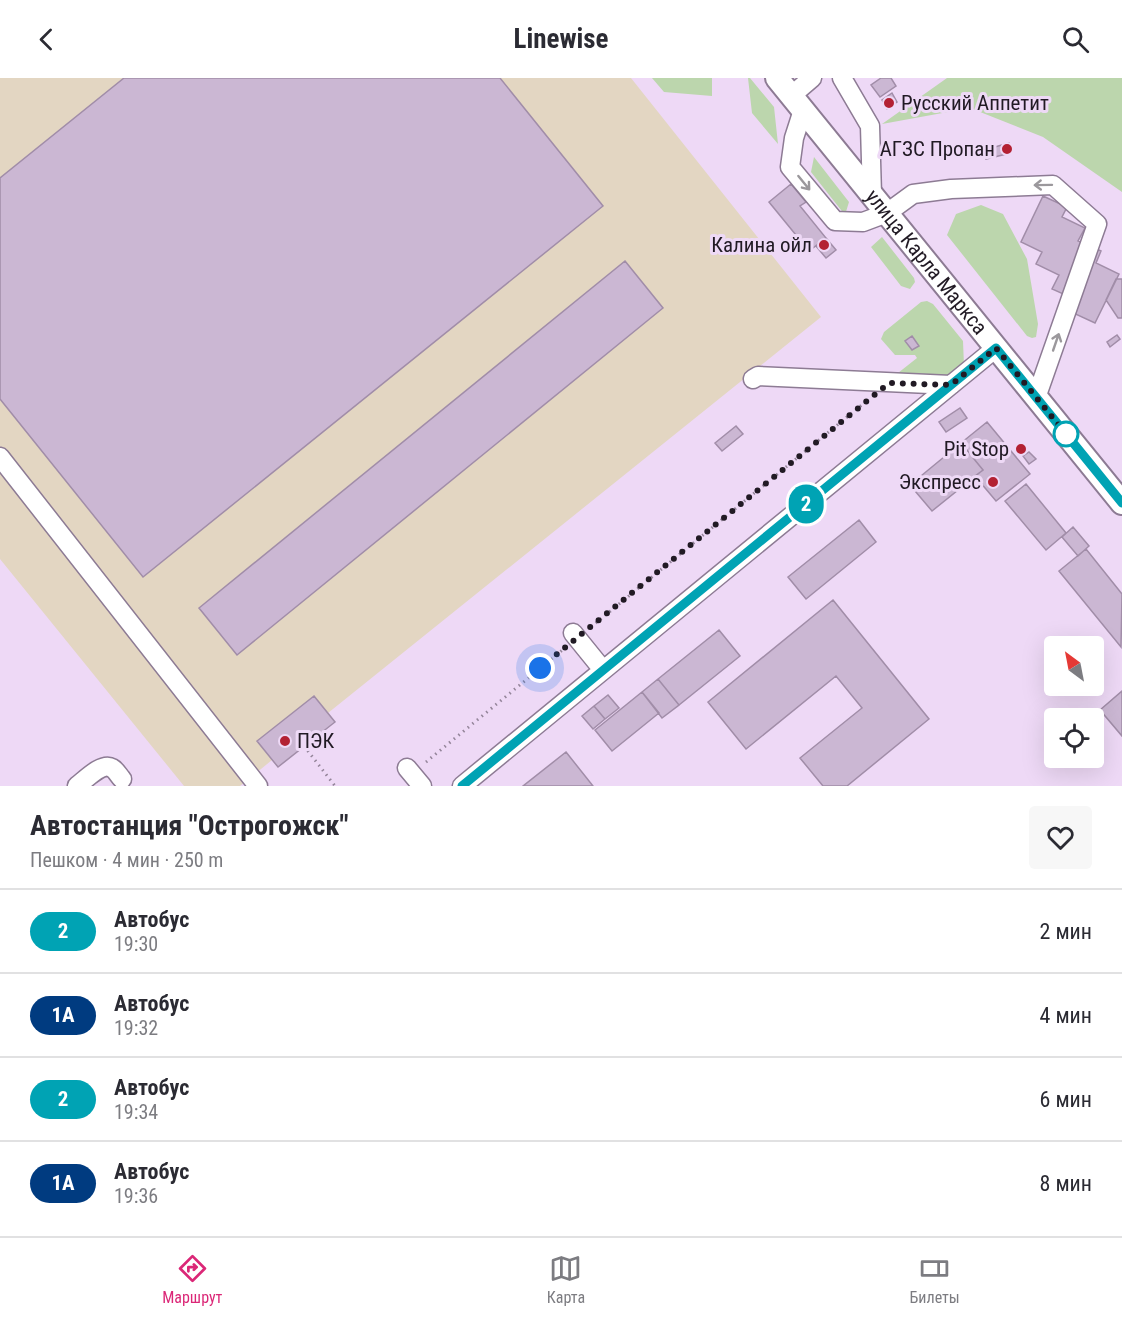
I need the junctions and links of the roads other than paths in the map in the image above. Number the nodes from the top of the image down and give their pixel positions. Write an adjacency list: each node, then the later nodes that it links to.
1 (777, 78): 4 (main road, улица Карла Маркса)
2 (812, 78): 4 (street)
3 (842, 78): 5 (street)
4 (797, 103): 5 (main road, улица Карла Маркса); 6 (street, one-way to 6)
5 (872, 195): 6 (main road, улица Карла Маркса)
6 (887, 213): 7 (main road, улица Карла Маркса); 10 (street, one-way to 6)
7 (996, 348): 9 (street); 10 (main road, улица Карла Маркса)
8 (753, 379): 9 (street)
9 (951, 385): 14 (street)
10 (1036, 398): 12 (main road, улица Карла Маркса)
11 (0, 457): 17 (street)
12 (1122, 503)
13 (575, 635): 14 (street)
14 (603, 670): 18 (street)
15 (122, 779): 16 (street)
16 (77, 786)
17 (258, 786)
18 (462, 786)

